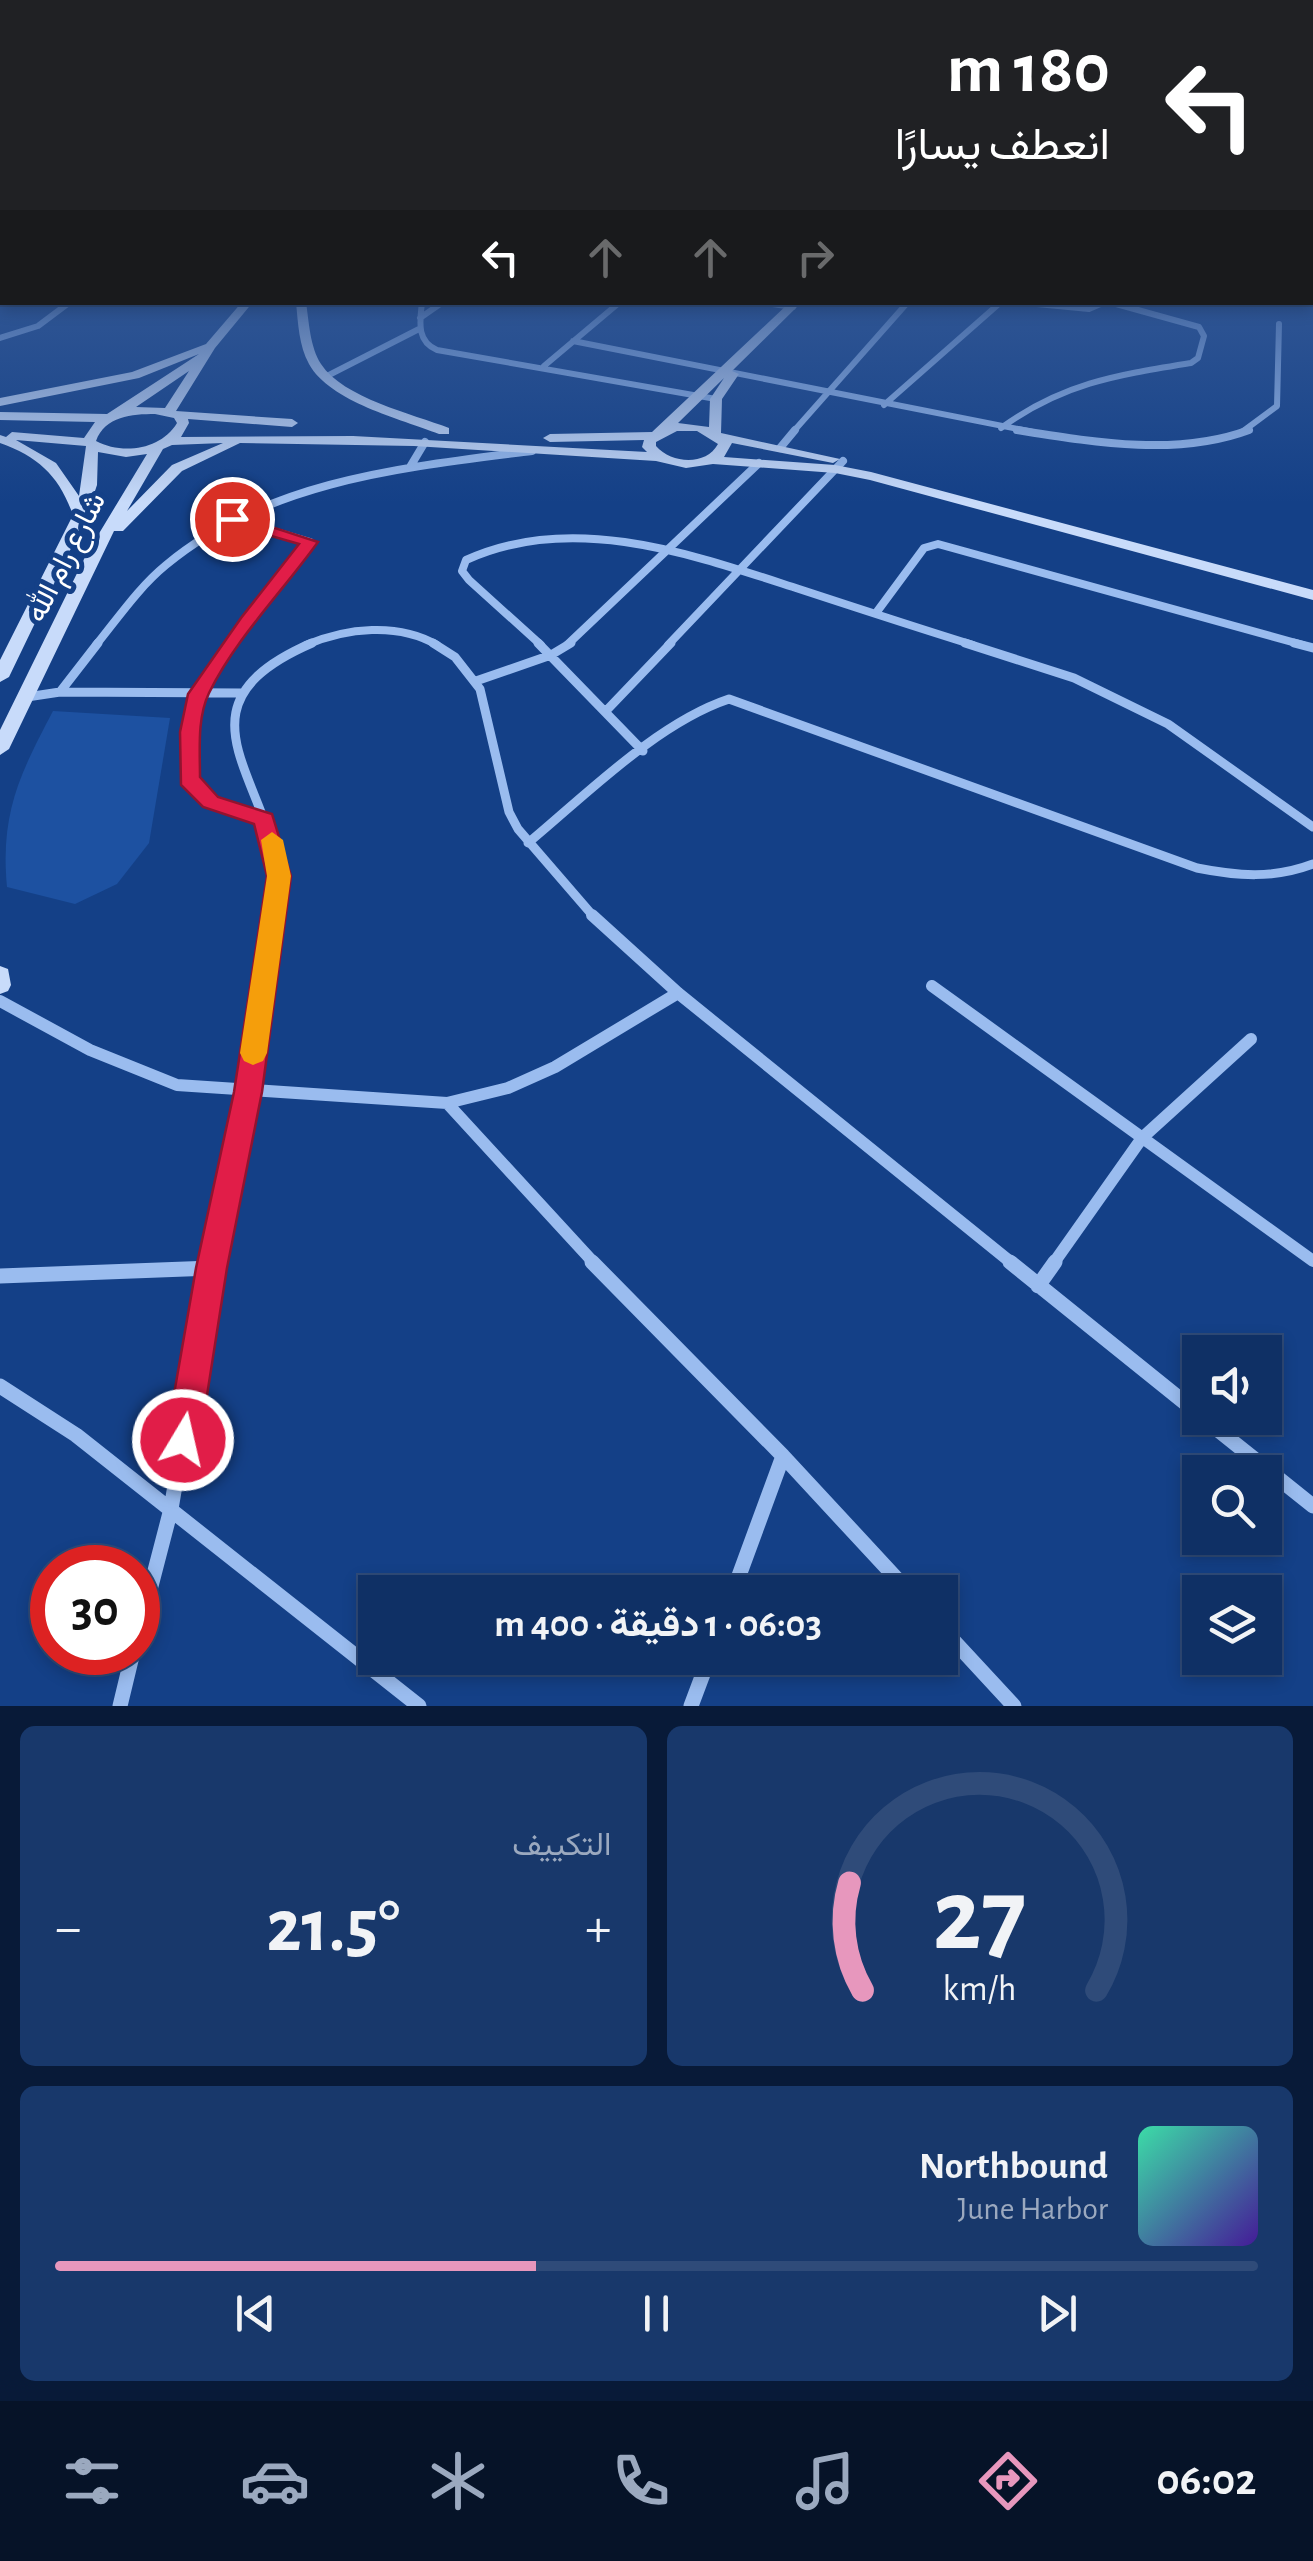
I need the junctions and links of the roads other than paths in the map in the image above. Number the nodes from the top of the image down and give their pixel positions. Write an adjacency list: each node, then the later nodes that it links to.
1 (212, 344): 12 (street)
2 (309, 344): 15 (street)
3 (391, 344): 15 (street)
4 (427, 344): 13 (street)
5 (571, 344): 13 (street)
6 (587, 344): 14 (street)
7 (755, 344): 14 (street)
8 (870, 344): 16 (street)
9 (954, 344): 20 (street)
10 (1202, 344): 24 (street)
11 (1279, 344): 24 (street)
12 (206, 351): 19 (street); 21 (street, شارع رام الله); 23 (street)
13 (544, 366): 17 (street)
14 (728, 372): 16 (street); 17 (street); 18 (street)
15 (327, 376): 25 (street)
16 (826, 391): 20 (street); 33 (street)
17 (699, 394): 18 (street); 26 (street)
18 (716, 399): 28 (street)
19 (0, 402)
20 (884, 405): 24 (street)
21 (174, 413): 23 (street); 25 (street); 32 (street, شارع رام الله)
22 (0, 416): 23 (street)
23 (113, 416): 31 (street)
24 (1002, 428)
25 (444, 431): 26 (street)
26 (658, 434): 28 (street); 35 (street)
27 (257, 435): 30 (street); 32 (street); 43 (street)
28 (718, 435): 33 (street); 36 (street)
29 (0, 437): 31 (street); 40 (street)
30 (425, 442): 34 (street); 39 (street)
31 (91, 444): 32 (street); 40 (street, شارع رام الله)
32 (164, 444): 43 (street, شارع رام الله)
33 (780, 448): 38 (street)
34 (541, 450): 35 (street); 39 (street)
35 (658, 457): 36 (street)
36 (713, 460): 37 (street)
37 (758, 463): 38 (street); 42 (street)
38 (839, 465): 44 (street); 45 (street); 45 (street)
39 (410, 467): 41 (street)
40 (80, 516): 49 (street, شارع رام الله)
41 (232, 519): 51 (street); 53 (street)
42 (672, 548): 44 (street); 48 (street); 48 (street)
43 (93, 555): 54 (street, شارع رام الله)
44 (740, 570): 46 (street); 55 (street)
45 (1312, 591)
46 (876, 613): 47 (street); 59 (street)
47 (1313, 648)
48 (551, 655): 50 (street); 55 (street)
49 (0, 678)
50 (476, 681): 52 (street); 60 (street)
51 (60, 692): 53 (street); 54 (street)
52 (242, 692): 53 (street); 58 (street)
53 (198, 694): 58 (street)
54 (27, 696): 56 (street, شارع رام الله)
55 (605, 712): 57 (street)
56 (0, 750)
57 (643, 751): 60 (street); 61 (street)
58 (264, 819): 68 (street)
59 (1313, 827)
60 (528, 843): 65 (street)
61 (1313, 864)
62 (0, 975): 63 (street)
63 (0, 985)
64 (932, 986): 70 (street)
65 (678, 993): 69 (street); 74 (street)
66 (0, 1002): 68 (street)
67 (1251, 1039): 70 (street)
68 (248, 1092): 69 (street); 72 (street)
69 (447, 1103): 78 (street)
70 (1142, 1138): 71 (street); 74 (street)
71 (1313, 1261)
72 (212, 1268): 73 (street); 80 (street)
73 (0, 1276)
74 (1038, 1286): 76 (street)
75 (0, 1386): 80 (street)
76 (1182, 1400)
77 (1227, 1435): 79 (street)
78 (783, 1456): 82 (street); 83 (street)
79 (1311, 1499)
80 (171, 1508): 81 (street); 88 (street)
81 (160, 1551)
82 (739, 1575)
83 (893, 1575)
84 (958, 1645): 90 (street)
85 (127, 1675): 87 (street)
86 (703, 1675): 89 (street)
87 (120, 1706)
88 (419, 1706)
89 (691, 1706)
90 (1014, 1706)

